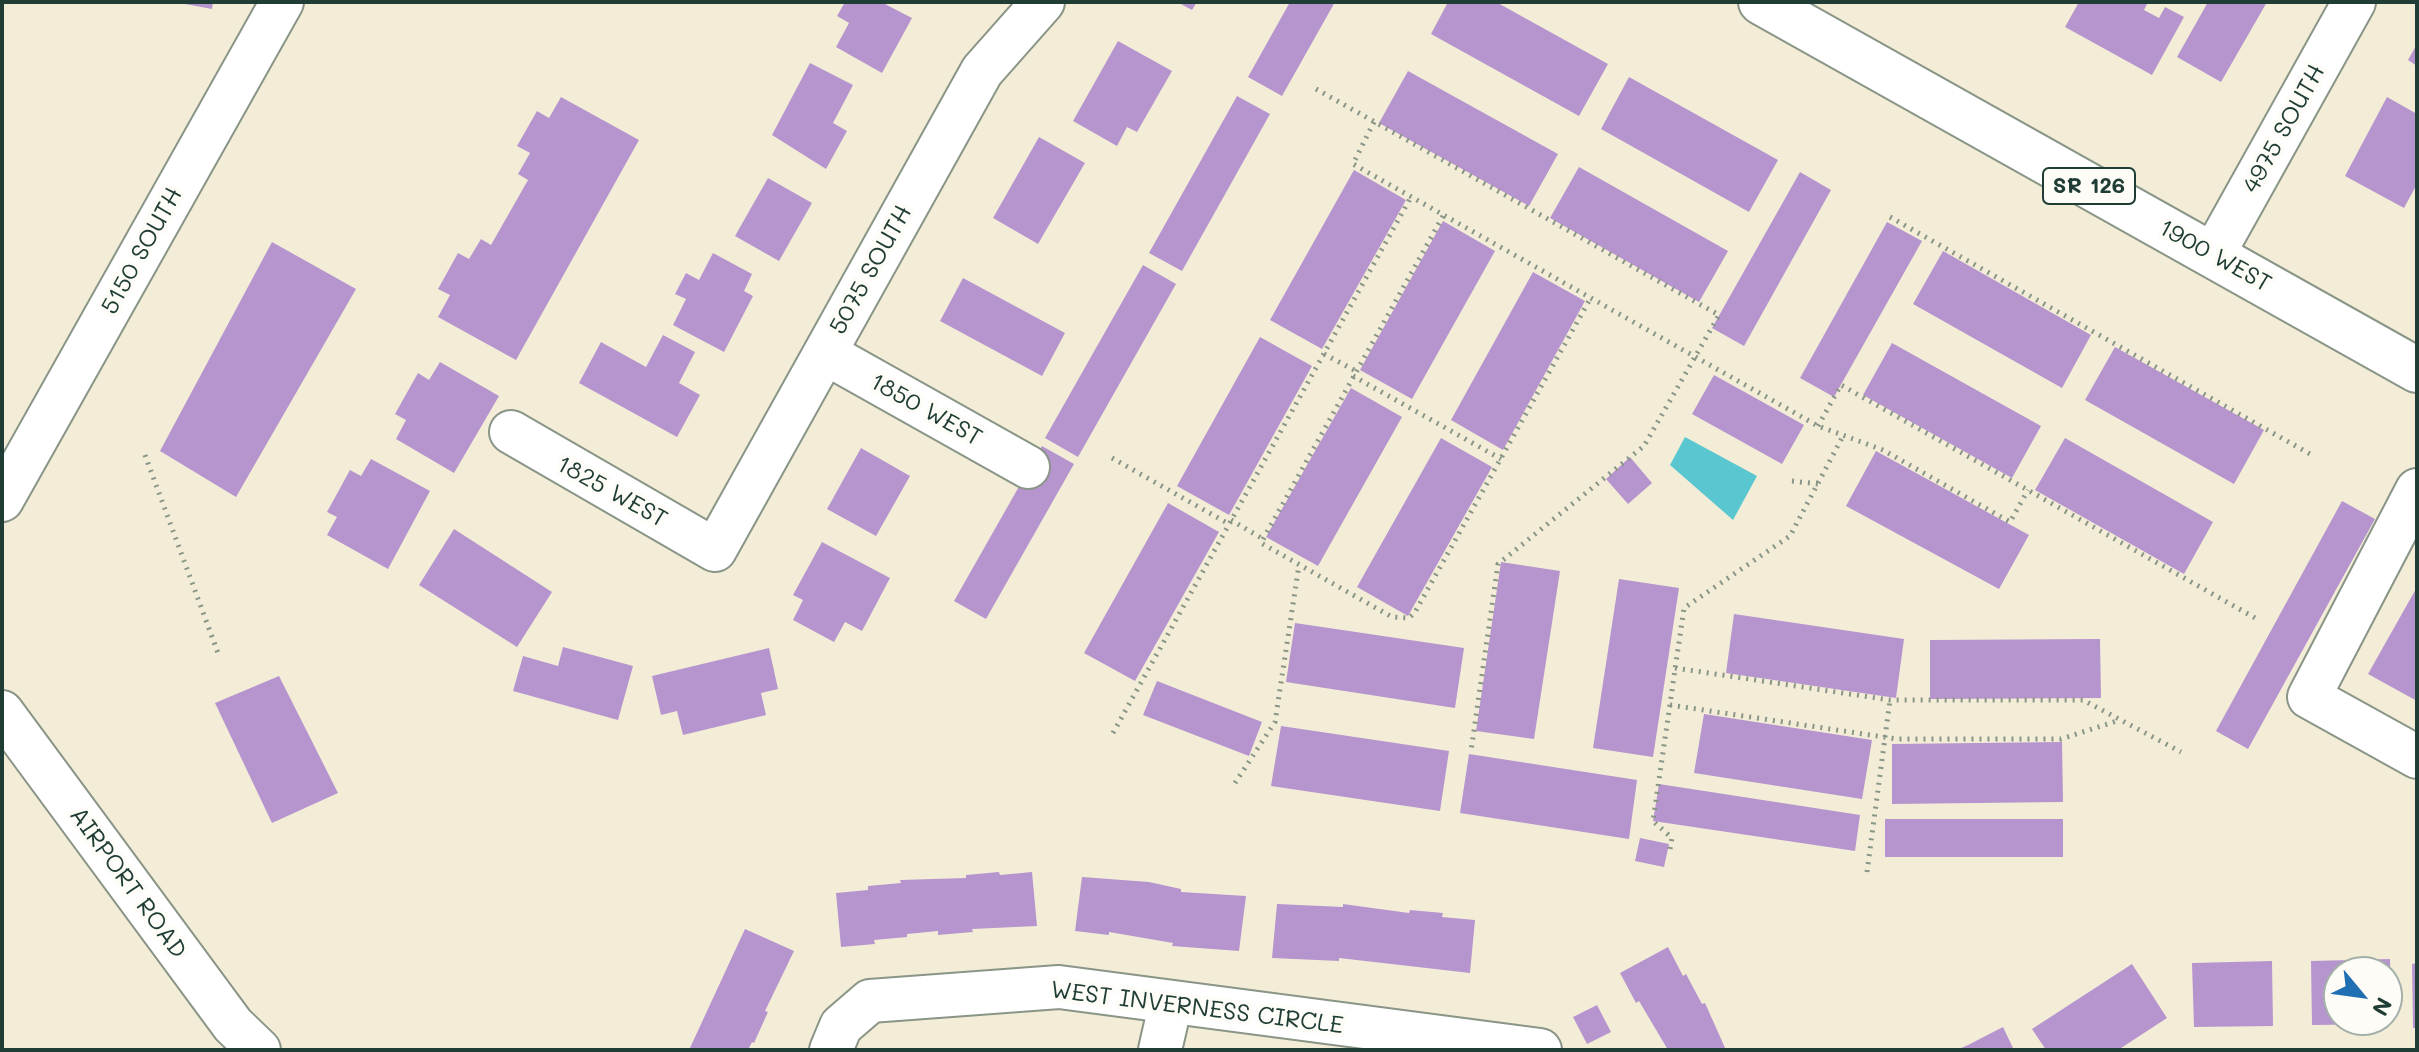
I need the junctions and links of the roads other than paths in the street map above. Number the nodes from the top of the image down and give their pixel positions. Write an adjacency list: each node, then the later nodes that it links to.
1 (282, 2): 11 (street, 5150 SOUTH)
2 (1043, 2): 6 (street, 5075 SOUTH)
3 (1761, 2): 5 (main road, 1900 WEST / SR 126)
4 (2354, 2): 5 (street, 4975 SOUTH)
5 (2213, 255): 7 (main road, 1900 WEST / SR 126)
6 (825, 353): 9 (street, 1850 WEST); 12 (street, 5075 SOUTH)
7 (2417, 370)
8 (511, 432): 12 (street, 1825 WEST)
9 (1028, 467)
10 (2417, 490): 14 (street)
11 (2, 500)
12 (715, 550)
13 (2, 712): 17 (street, AIRPORT ROAD)
14 (2417, 757)
15 (1171, 1002): 16 (street, WEST INVERNESS CIRCLE); 18 (street, WEST INVERNESS CIRCLE); 19 (street)
16 (1355, 1026): 20 (street); 21 (street, WEST INVERNESS CIRCLE)
17 (259, 1050)
18 (831, 1050)
19 (1160, 1050)
20 (1314, 1050)
21 (1540, 1050)

